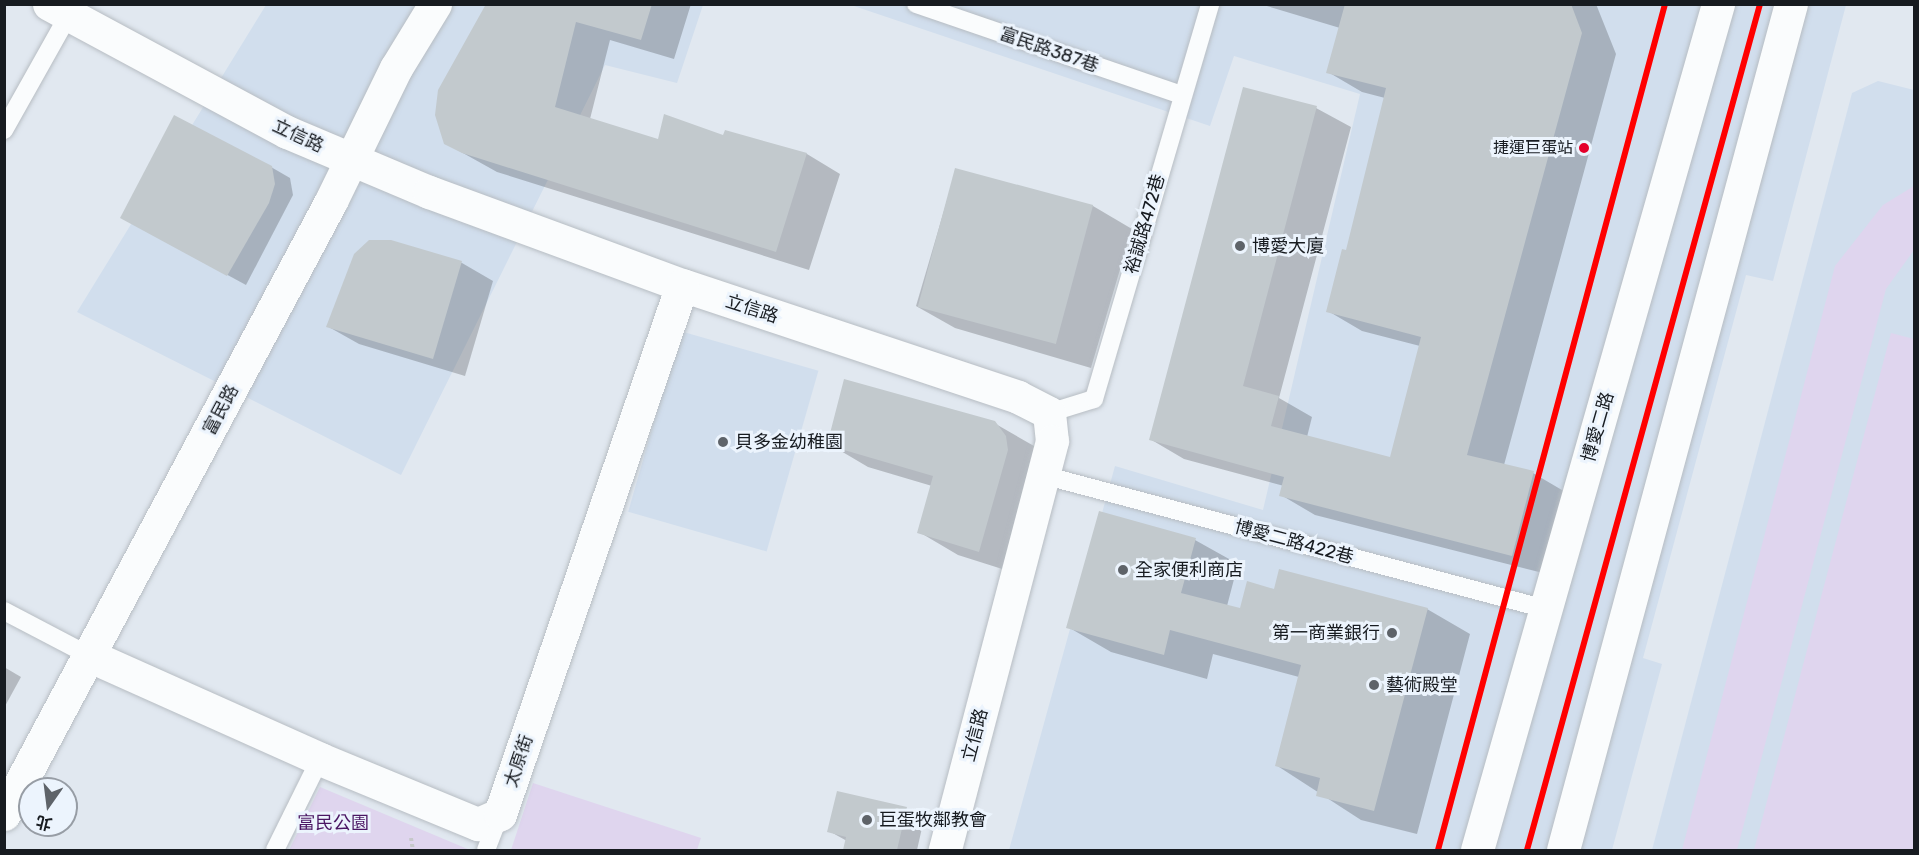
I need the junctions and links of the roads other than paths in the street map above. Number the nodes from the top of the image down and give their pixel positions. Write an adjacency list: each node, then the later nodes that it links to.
1 (435, 4): 9 (street, 富民路)
2 (916, 4): 7 (lane, 富民路387巷)
3 (1210, 4): 7 (lane, 裕誠路472巷)
4 (1718, 4): 13 (street, 博愛二路)
5 (1791, 4): 23 (street)
6 (59, 10): 8 (lane); 9 (street, 立信路)
7 (1182, 95): 11 (lane, 裕誠路472巷)
8 (4, 130)
9 (351, 160): 10 (street, 立信路); 15 (street, 富民路)
10 (682, 285): 11 (street, 立信路); 18 (street, 太原街)
11 (1049, 413): 12 (street, 立信路)
12 (1043, 475): 13 (lane, 博愛二路422巷); 21 (street, 立信路)
13 (1546, 609): 22 (street, 博愛二路)
14 (4, 610): 15 (lane)
15 (90, 656): 16 (street); 17 (street, 富民路)
16 (320, 759): 18 (street); 19 (lane)
17 (4, 814)
18 (500, 814): 20 (lane)
19 (276, 850)
20 (486, 850)
21 (945, 850)
22 (1477, 850)
23 (1563, 850)

